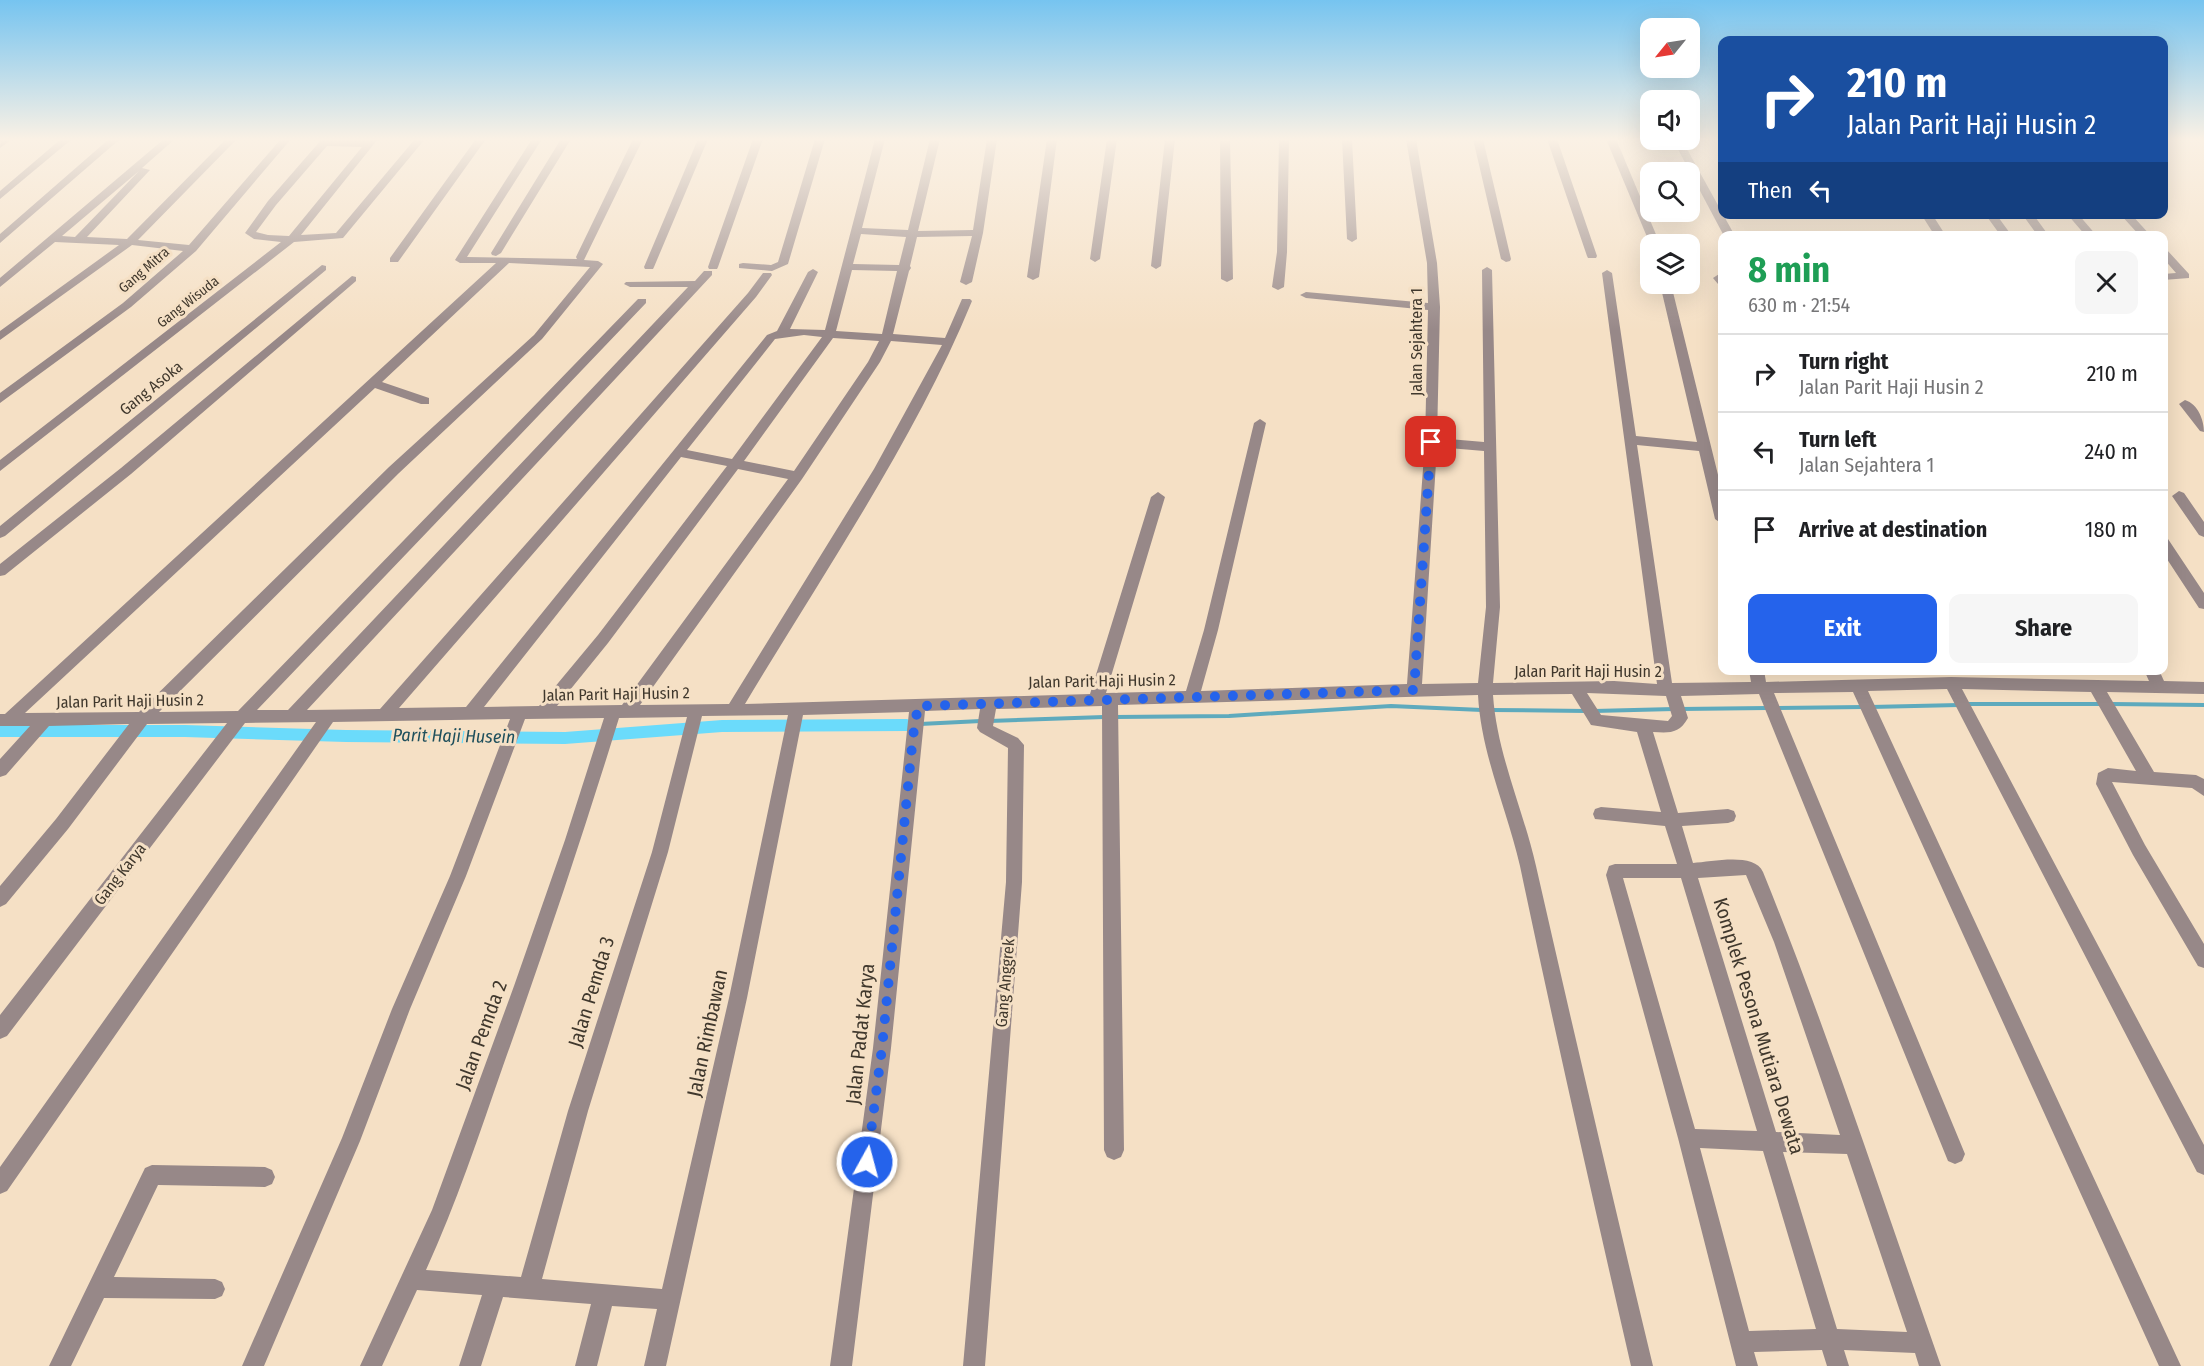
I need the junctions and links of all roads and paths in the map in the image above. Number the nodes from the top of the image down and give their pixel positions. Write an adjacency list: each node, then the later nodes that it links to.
1 (42, 203): 45 (street)
2 (95, 203): 42 (street)
3 (114, 203): 43 (street)
4 (169, 203): 46 (street)
5 (232, 203): 47 (street, Gang Mitra)
6 (272, 203): 41 (street)
7 (322, 203): 41 (street, Gang Wisuda)
8 (367, 203): 41 (street)
9 (435, 203): 54 (street)
10 (496, 203): 48 (street)
11 (531, 203): 48 (street)
12 (607, 203): 50 (street)
13 (676, 203): 57 (street)
14 (736, 203): 62 (street)
15 (801, 203): 55 (street)
16 (863, 203): 33 (street)
17 (921, 203): 39 (street)
18 (983, 203): 38 (street)
19 (1044, 203): 67 (street)
20 (1103, 203): 52 (street)
21 (1163, 203): 56 (street)
22 (1226, 203): 70 (street)
23 (1283, 203): 75 (street)
24 (1350, 203): 44 (street)
25 (1422, 203): 80 (street, Jalan Sejahtera 1)
26 (1493, 203): 53 (street)
27 (1574, 203): 49 (street)
28 (1638, 203): 40 (street)
29 (1994, 219): 34 (street)
30 (2030, 219): 35 (street)
31 (2077, 219): 36 (street)
32 (2130, 219): 37 (street)
33 (856, 231): 39 (street); 59 (street)
34 (2003, 231)
35 (2040, 231)
36 (2087, 231)
37 (2141, 231)
38 (978, 233): 39 (street); 71 (street)
39 (914, 234): 61 (street)
40 (1651, 234)
41 (293, 238): 98 (street, Gang Wisuda)
42 (52, 239): 43 (street); 72 (street)
43 (79, 239): 46 (street)
44 (1352, 239)
45 (0, 240)
46 (130, 242): 47 (street); 83 (street)
47 (192, 249): 87 (street, Gang Mitra)
48 (501, 256): 86 (street); 135 (street)
49 (1592, 256)
50 (580, 257)
51 (2168, 257): 68 (street)
52 (1095, 259)
53 (1506, 259)
54 (394, 260)
55 (743, 266)
56 (1156, 266)
57 (649, 267)
58 (695, 267): 62 (street)
59 (846, 267): 61 (street); 82 (street)
60 (322, 268): 104 (street, Gang Asoka)
61 (906, 268): 84 (street)
62 (714, 269): 74 (street)
63 (1487, 270): 94 (street)
64 (813, 272): 81 (street)
65 (1607, 273): 92 (street)
66 (767, 275): 131 (street)
67 (1034, 277)
68 (2168, 277)
69 (352, 279): 106 (street)
70 (1227, 279)
71 (966, 282)
72 (0, 284)
73 (630, 284): 74 (street)
74 (696, 284): 132 (street)
75 (1278, 287)
76 (1668, 294): 95 (street)
77 (1306, 295): 80 (street)
78 (642, 301): 140 (street, Gang Karya)
79 (966, 301): 85 (street)
80 (1434, 307): 93 (street, Jalan Sejahtera 1)
81 (782, 333): 82 (street); 96 (street)
82 (830, 334): 84 (street); 97 (street)
83 (0, 336)
84 (887, 337): 85 (street); 99 (street)
85 (949, 342): 125 (street)
86 (373, 383): 88 (street); 134 (street)
87 (0, 399)
88 (425, 401)
89 (2186, 404): 91 (street)
90 (1260, 423): 120 (street)
91 (2204, 428)
92 (1629, 440): 95 (street); 118 (street)
93 (1431, 442): 94 (street); 117 (street, Jalan Sejahtera 1)
94 (1489, 447): 123 (street)
95 (1706, 447): 102 (street)
96 (678, 452): 97 (street); 130 (street)
97 (734, 464): 99 (street); 129 (street)
98 (0, 467)
99 (797, 476): 128 (street)
100 (2179, 496): 103 (street)
101 (1158, 497): 124 (street)
102 (1718, 501)
103 (2204, 532)
104 (0, 533)
105 (2168, 550): 107 (street)
106 (0, 571)
107 (2204, 604)
108 (1758, 675): 121 (street)
109 (2154, 675): 113 (street)
110 (1875, 677): 112 (street, Jalan Parit Haji Husin 2); 119 (street, Jalan Parit Haji Husin 2)
111 (1969, 677): 112 (street, Jalan Parit Haji Husin 2); 115 (street, Jalan Parit Haji Husin 2)
112 (1951, 683): 156 (street)
113 (2160, 687): 115 (street, Jalan Parit Haji Husin 2); 116 (street, Jalan Parit Haji Husin 2)
114 (1576, 688): 118 (street, Jalan Parit Haji Husin 2); 123 (street, Jalan Parit Haji Husin 2); 136 (street)
115 (2097, 688): 142 (street)
116 (2204, 688)
117 (1414, 690): 120 (street, Jalan Parit Haji Husin 2); 123 (street, Jalan Parit Haji Husin 2)
118 (1671, 694): 121 (street, Jalan Parit Haji Husin 2); 136 (street)
119 (1863, 695): 121 (street, Jalan Parit Haji Husin 2); 181 (street)
120 (1192, 696): 124 (street, Jalan Parit Haji Husin 2)
121 (1767, 697): 155 (street)
122 (988, 705): 124 (street, Jalan Parit Haji Husin 2); 127 (street, Jalan Parit Haji Husin 2); 176 (street, Gang Anggrek)
123 (1486, 705): 177 (street)
124 (1107, 709): 154 (street)
125 (733, 710): 126 (street, Jalan Parit Haji Husin 2); 133 (street, Jalan Parit Haji Husin 2)
126 (797, 710): 127 (street, Jalan Parit Haji Husin 2); 165 (street, Jalan Rimbawan)
127 (917, 711): 175 (street, Jalan Padat Karya)
128 (620, 712): 129 (street, Jalan Parit Haji Husin 2); 133 (street, Jalan Parit Haji Husin 2); 159 (street, Jalan Pemda 2)
129 (543, 713): 139 (street, Jalan Parit Haji Husin 2)
130 (470, 714): 131 (street, Jalan Parit Haji Husin 2); 139 (street, Jalan Parit Haji Husin 2)
131 (384, 715): 138 (street, Jalan Parit Haji Husin 2)
132 (291, 717): 138 (street, Jalan Parit Haji Husin 2); 140 (street, Jalan Parit Haji Husin 2)
133 (695, 718): 162 (street, Jalan Pemda 3)
134 (4, 720): 137 (street, Jalan Parit Haji Husin 2)
135 (140, 723): 137 (street, Jalan Parit Haji Husin 2); 140 (street, Jalan Parit Haji Husin 2); 148 (street)
136 (1643, 726): 146 (street, Komplek Pesona Mutiara Dewata)
137 (38, 727): 141 (street)
138 (320, 728): 158 (street)
139 (515, 728): 170 (street)
140 (231, 729): 150 (street, Gang Karya)
141 (0, 770)
142 (2149, 778): 143 (street); 149 (street)
143 (2204, 789)
144 (1601, 814): 146 (street)
145 (1728, 816): 146 (street)
146 (1672, 820): 147 (street, Komplek Pesona Mutiara Dewata)
147 (1689, 871): 151 (street); 152 (street, Komplek Pesona Mutiara Dewata); 153 (street)
148 (0, 899)
149 (2204, 960)
150 (0, 1030)
151 (1688, 1138): 152 (street); 167 (street)
152 (1770, 1141): 153 (street); 166 (street, Komplek Pesona Mutiara Dewata)
153 (1855, 1145): 168 (street)
154 (1114, 1150)
155 (1955, 1154)
156 (2204, 1165)
157 (265, 1177): 161 (street)
158 (0, 1184)
159 (411, 1279): 160 (street); 171 (street, Jalan Pemda 2)
160 (496, 1286): 162 (street); 172 (street)
161 (98, 1287): 163 (street); 169 (street)
162 (529, 1287): 164 (street)
163 (215, 1289)
164 (604, 1296): 165 (street); 173 (street)
165 (670, 1300): 174 (street, Jalan Rimbawan)
166 (1829, 1339): 167 (street); 168 (street); 179 (street, Komplek Pesona Mutiara Dewata)
167 (1740, 1342): 178 (street)
168 (1923, 1343): 180 (street)
169 (60, 1366)
170 (253, 1366)
171 (371, 1366)
172 (470, 1366)
173 (586, 1366)
174 (655, 1366)
175 (841, 1366)
176 (974, 1366)
177 (1642, 1366)
178 (1747, 1366)
179 (1838, 1366)
180 (1930, 1366)
181 (2170, 1366)

